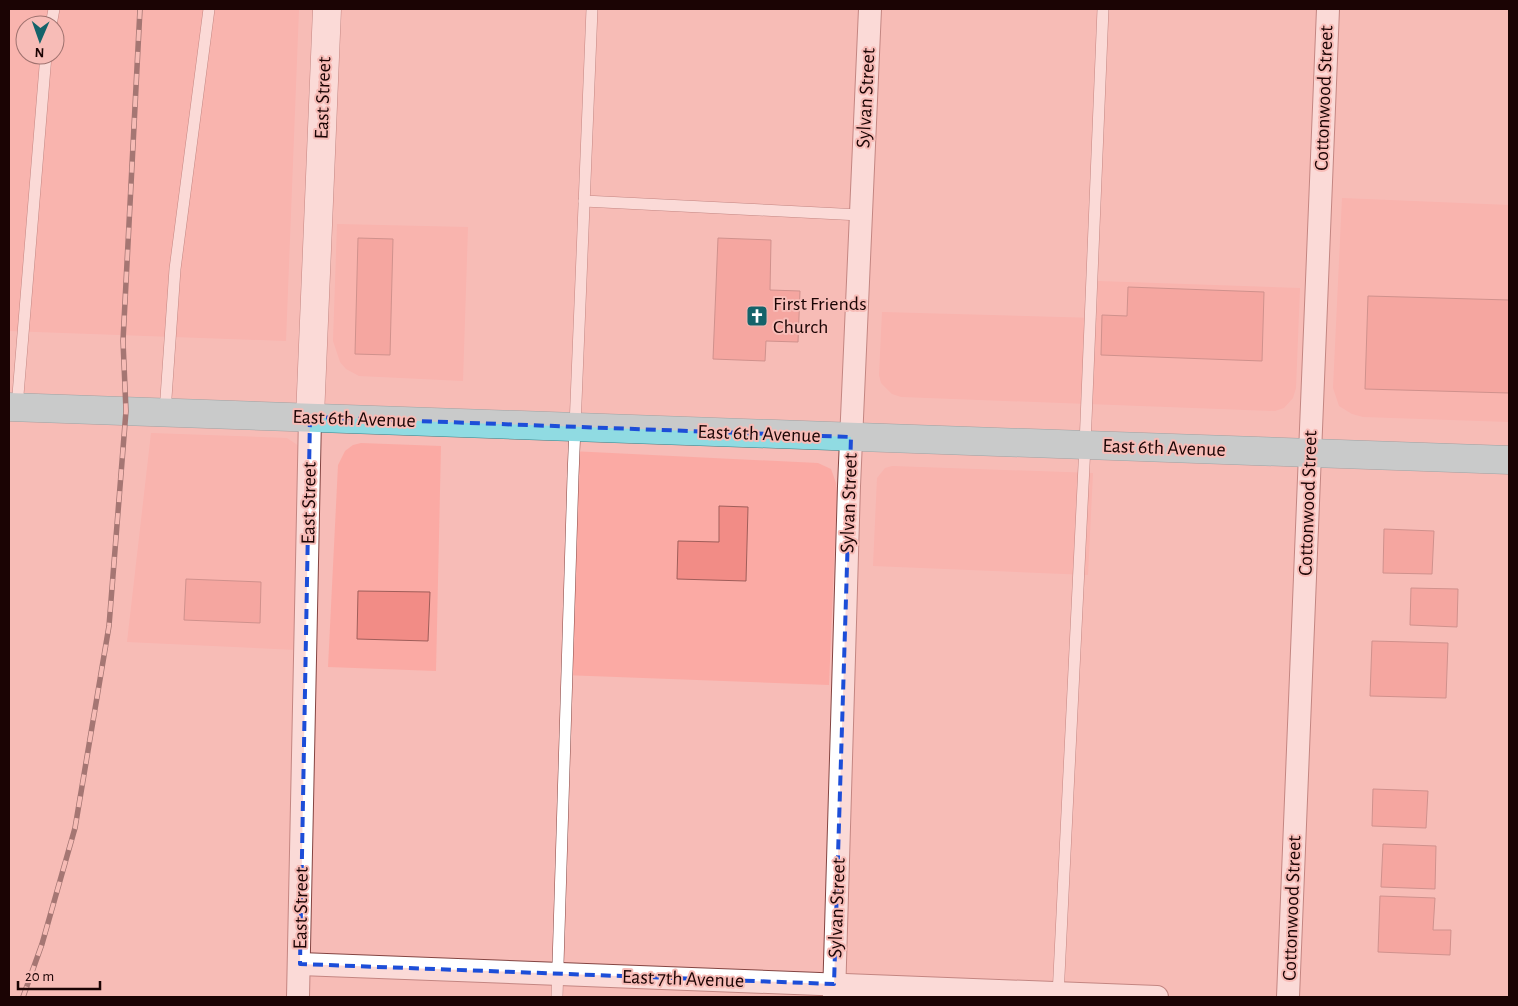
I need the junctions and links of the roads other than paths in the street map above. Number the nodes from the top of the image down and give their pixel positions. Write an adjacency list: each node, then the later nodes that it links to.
1 (209, 9): 11 (lane)
2 (327, 9): 12 (street, East Street)
3 (592, 9): 8 (lane)
4 (870, 9): 9 (street, Sylvan Street)
5 (1103, 9): 15 (lane)
6 (1328, 9): 16 (street, Cottonwood Street)
7 (45, 65): 10 (lane)
8 (584, 201): 9 (lane); 13 (lane)
9 (860, 215): 14 (street, Sylvan Street)
10 (13, 407): 11 (main road, East 6th Avenue)
11 (165, 412): 12 (main road, East 6th Avenue)
12 (310, 418): 13 (main road, East 6th Avenue); 18 (street, East Street)
13 (575, 427): 14 (main road, East 6th Avenue); 19 (lane)
14 (851, 437): 15 (main road, East 6th Avenue); 20 (street, Sylvan Street)
15 (1085, 446): 16 (main road, East 6th Avenue); 21 (lane)
16 (1310, 454): 17 (main road, East 6th Avenue); 25 (street, Cottonwood Street)
17 (1509, 460)
18 (300, 964): 19 (street, East 7th Avenue); 22 (street, East Street)
19 (557, 974): 20 (street, East 7th Avenue); 23 (lane)
20 (834, 991): 21 (street, East 7th Avenue)
21 (1058, 995): 24 (street, East 7th Avenue)
22 (298, 997)
23 (557, 997)
24 (1157, 997)
25 (1288, 997)

